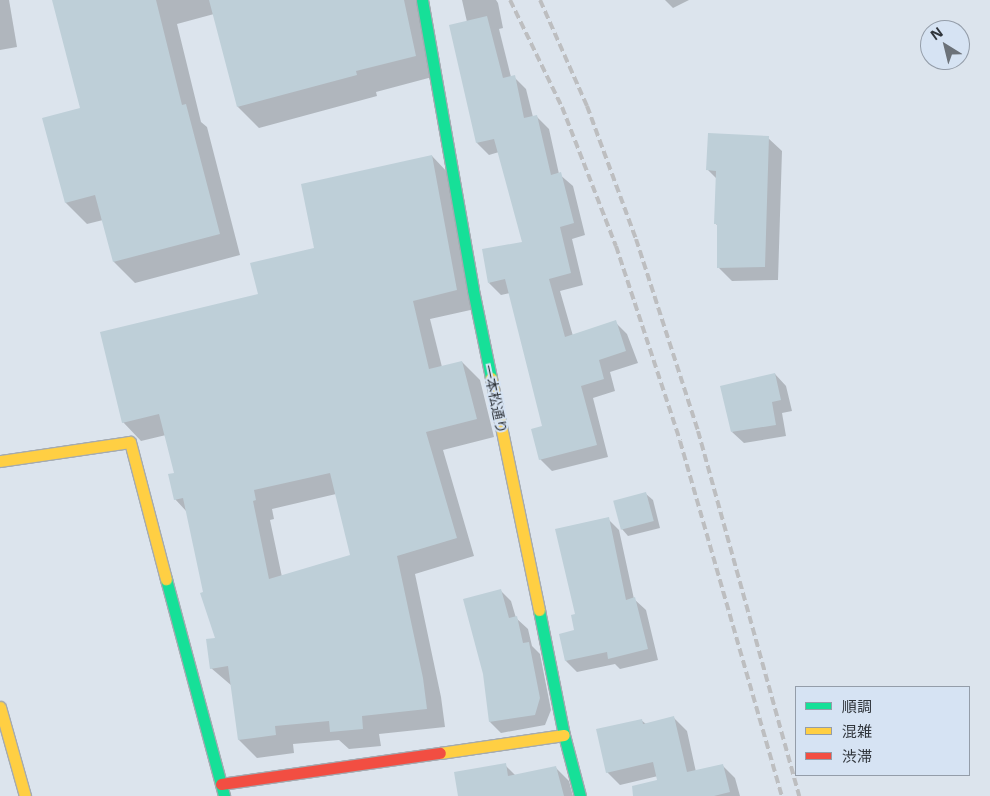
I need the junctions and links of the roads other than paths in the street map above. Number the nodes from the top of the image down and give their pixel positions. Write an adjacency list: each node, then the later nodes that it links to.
1 (422, 0): 4 (street, 一本松通り)
2 (0, 461): 5 (street)
3 (0, 707): 6 (street)
4 (564, 735): 5 (street); 8 (street, 一本松通り)
5 (221, 784): 7 (street)
6 (25, 796)
7 (224, 796)
8 (580, 796)

